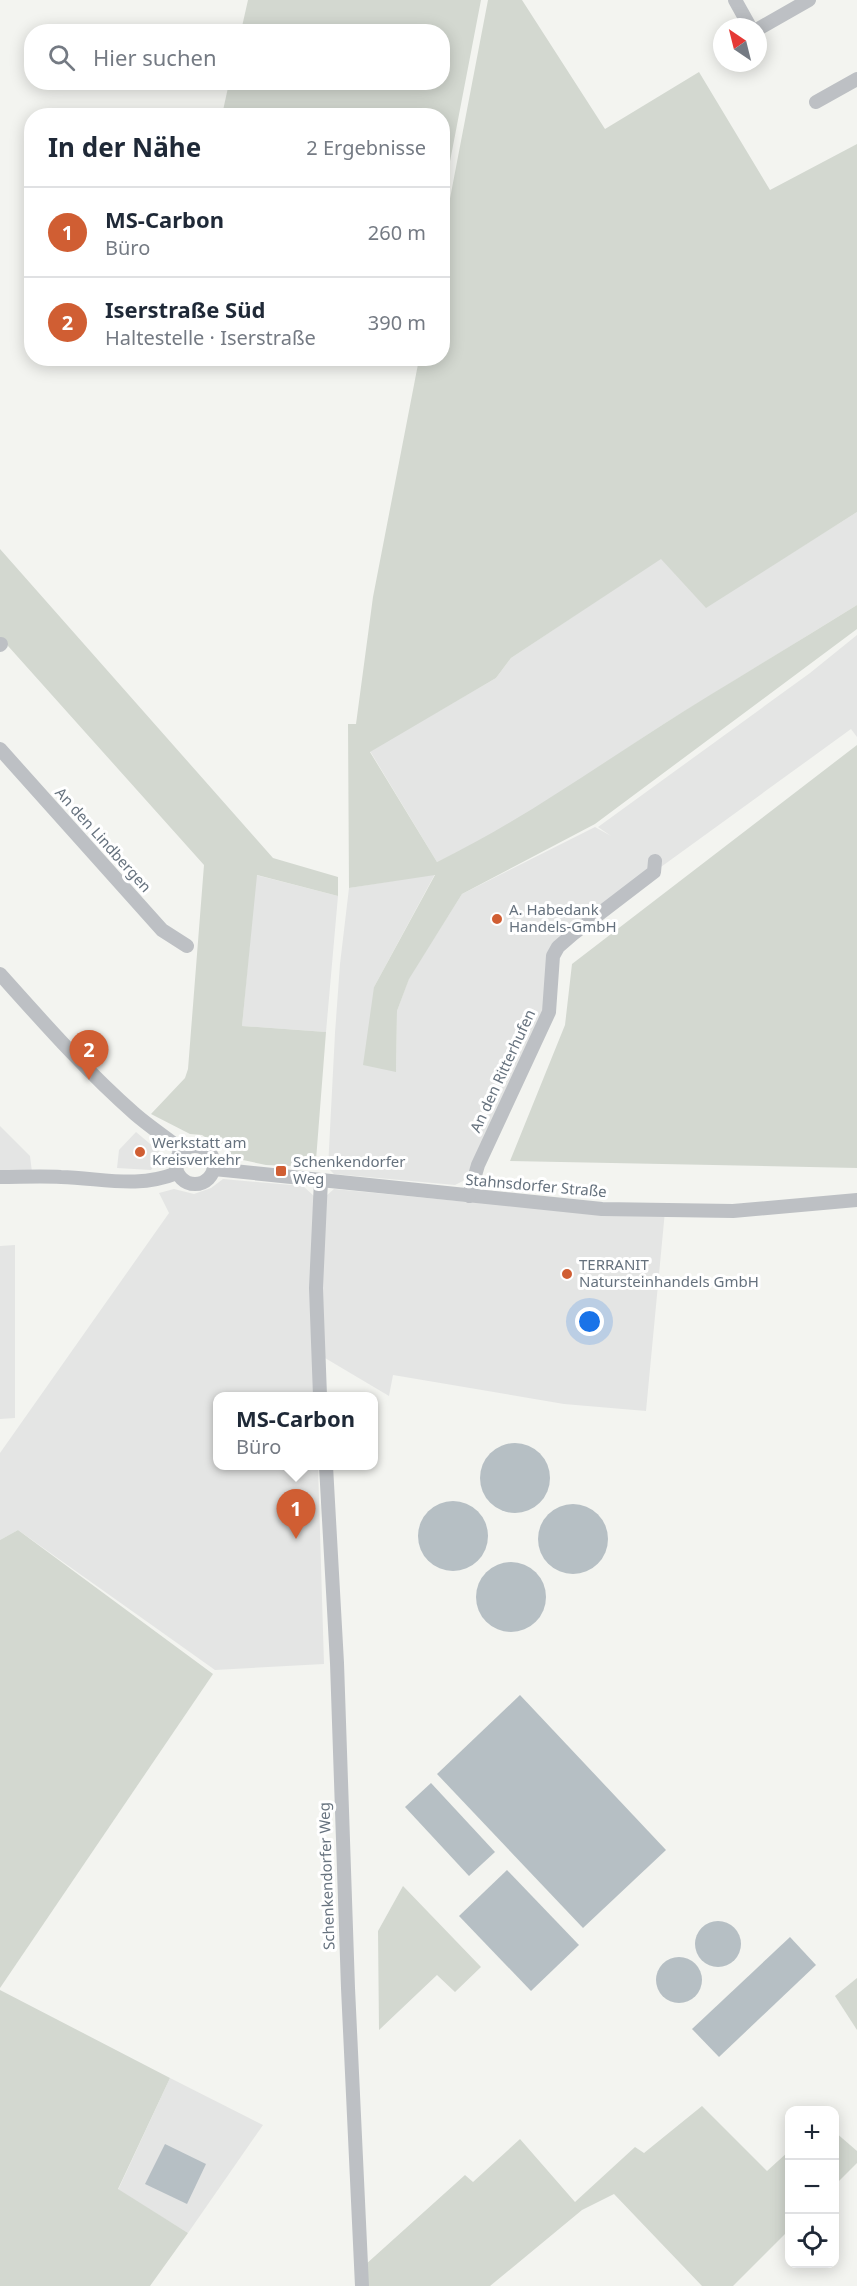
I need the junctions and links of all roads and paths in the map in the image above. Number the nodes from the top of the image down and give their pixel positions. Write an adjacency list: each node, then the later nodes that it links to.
1 (735, 0): 3 (street)
2 (809, 0): 4 (street)
3 (745, 18)
4 (767, 24)
5 (857, 79): 6 (street)
6 (816, 102)
7 (0, 750): 9 (street, An den Lindbergen)
8 (655, 861): 16 (street, An den Ritterhufen)
9 (188, 946)
10 (0, 974): 11 (street)
11 (183, 1150): 12 (street); 13 (street)
12 (214, 1169): 13 (street); 15 (street, Stahnsdorfer Straße)
13 (177, 1173): 14 (street)
14 (0, 1177)
15 (321, 1180): 16 (street, Stahnsdorfer Straße); 18 (street)
16 (469, 1197): 17 (street, Stahnsdorfer Straße)
17 (857, 1200)
18 (320, 1392)
19 (326, 1470): 20 (street, Schenkendorfer Weg)
20 (362, 2286)

